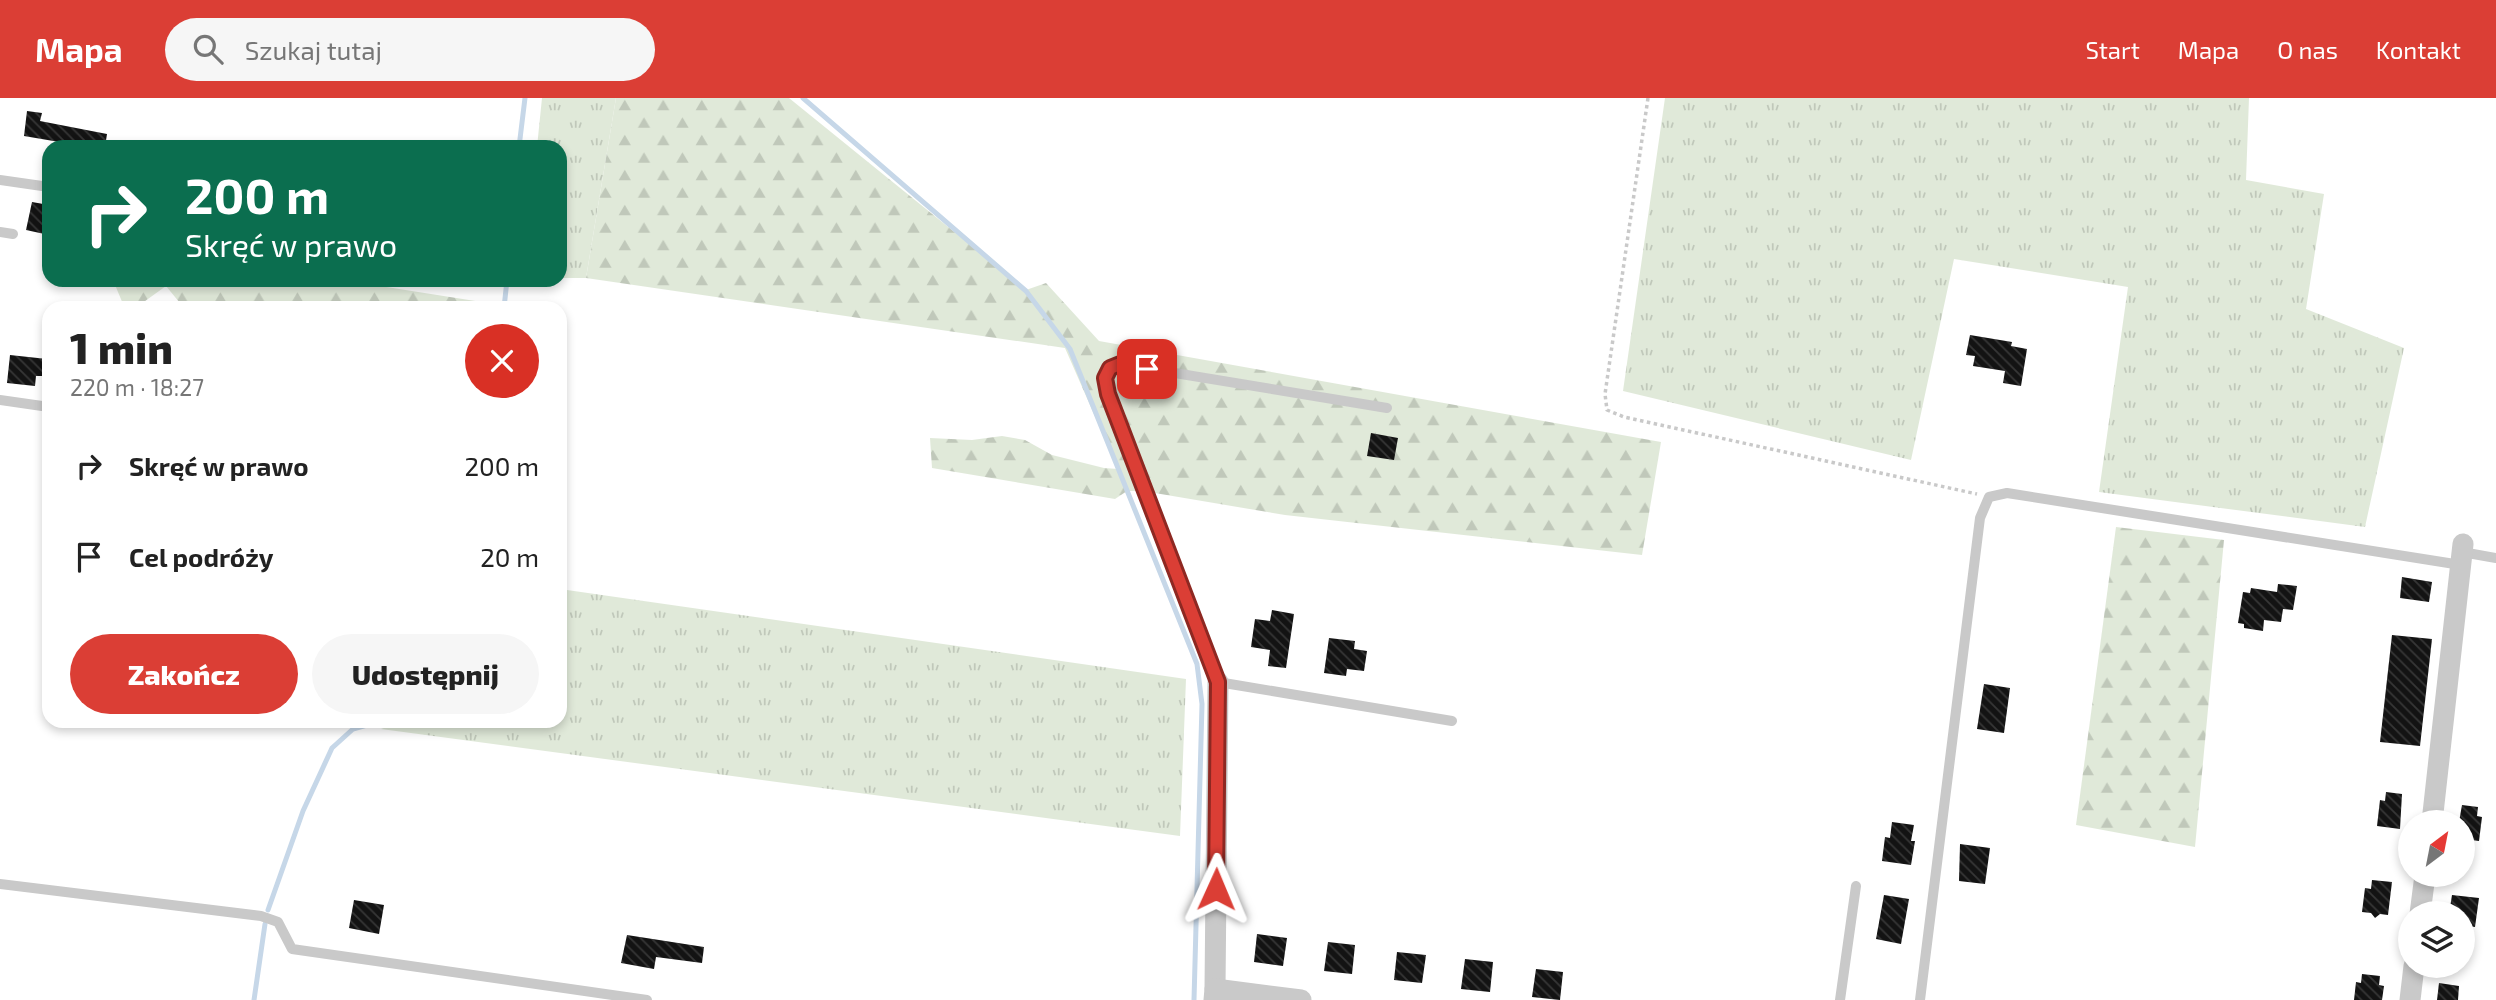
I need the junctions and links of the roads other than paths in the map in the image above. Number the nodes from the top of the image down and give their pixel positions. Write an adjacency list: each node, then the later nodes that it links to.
1 (0, 180): 2 (lane)
2 (42, 186)
3 (0, 232): 4 (lane)
4 (13, 234)
5 (0, 400): 6 (lane)
6 (42, 406)
7 (1387, 408): 10 (lane)
8 (2462, 554): 9 (lane); 12 (street); 20 (lane)
9 (2496, 558)
10 (1218, 682): 11 (lane); 16 (street)
11 (1452, 721)
12 (2433, 810)
13 (0, 884): 17 (lane)
14 (1856, 886): 19 (lane)
15 (2413, 978): 21 (street)
16 (1214, 995): 18 (street)
17 (647, 1000)
18 (1301, 1000)
19 (1840, 1000)
20 (1920, 1000)
21 (2410, 1000)

